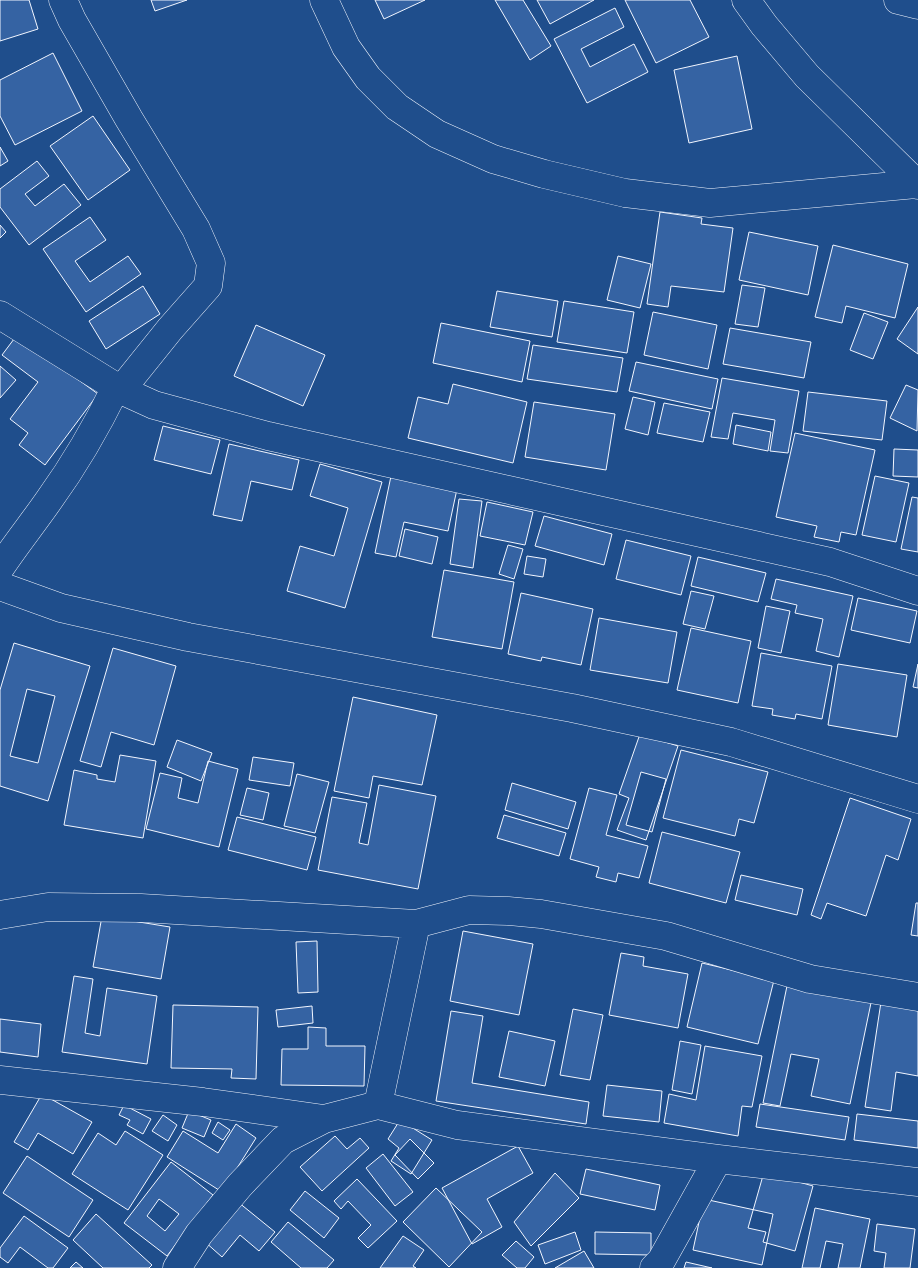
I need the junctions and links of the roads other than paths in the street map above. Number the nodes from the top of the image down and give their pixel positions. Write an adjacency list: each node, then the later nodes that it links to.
1 (63, 0): 8 (street)
2 (324, 0): 6 (street)
3 (746, 0): 6 (street)
4 (898, 0): 5 (street)
5 (918, 5)
6 (917, 185)
7 (0, 315): 8 (street)
8 (119, 389): 9 (street); 11 (street)
9 (0, 568)
10 (0, 586): 12 (street)
11 (918, 591)
12 (918, 799)
13 (3, 912): 14 (street)
14 (416, 924): 15 (street); 17 (street)
15 (918, 996)
16 (0, 1080): 18 (street)
17 (378, 1105): 18 (street); 19 (street)
18 (324, 1119): 21 (street)
19 (718, 1159): 20 (street); 22 (street)
20 (918, 1182)
21 (177, 1268)
22 (654, 1268)

